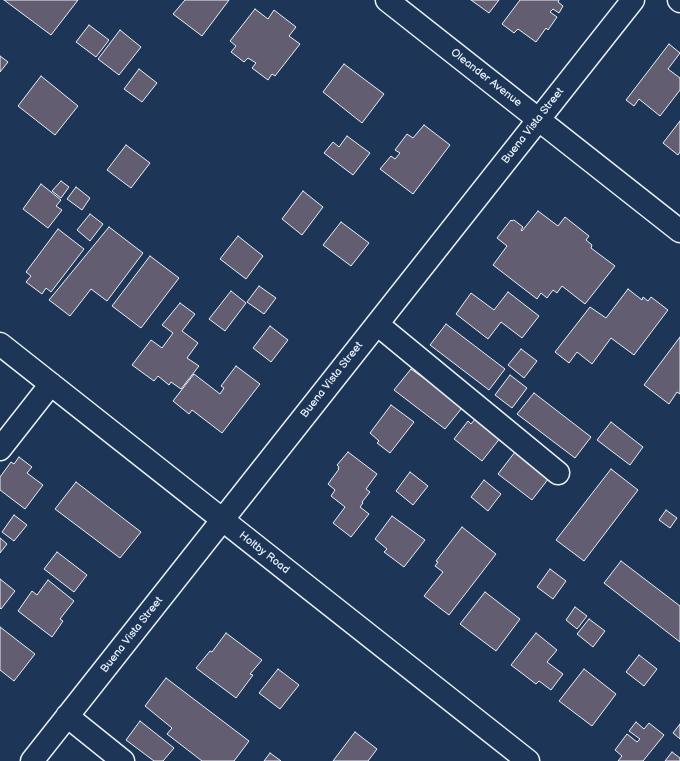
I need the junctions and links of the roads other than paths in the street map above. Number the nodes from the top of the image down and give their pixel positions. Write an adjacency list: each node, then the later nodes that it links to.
1 (387, 0): 3 (street, Oleander Avenue)
2 (633, 0): 3 (street, Buena Vista Street)
3 (539, 120): 4 (street, Oleander Avenue); 5 (street, Buena Vista Street)
4 (680, 231)
5 (377, 324): 9 (street); 10 (street, Buena Vista Street)
6 (0, 344): 7 (street, Holtby Road)
7 (51, 384): 8 (street); 10 (street, Holtby Road)
8 (0, 449)
9 (558, 473)
10 (222, 520): 11 (street, Buena Vista Street); 14 (street, Holtby Road)
11 (67, 716): 12 (street, Buena Vista Street); 13 (street)
12 (32, 761)
13 (123, 761)
14 (528, 761)

